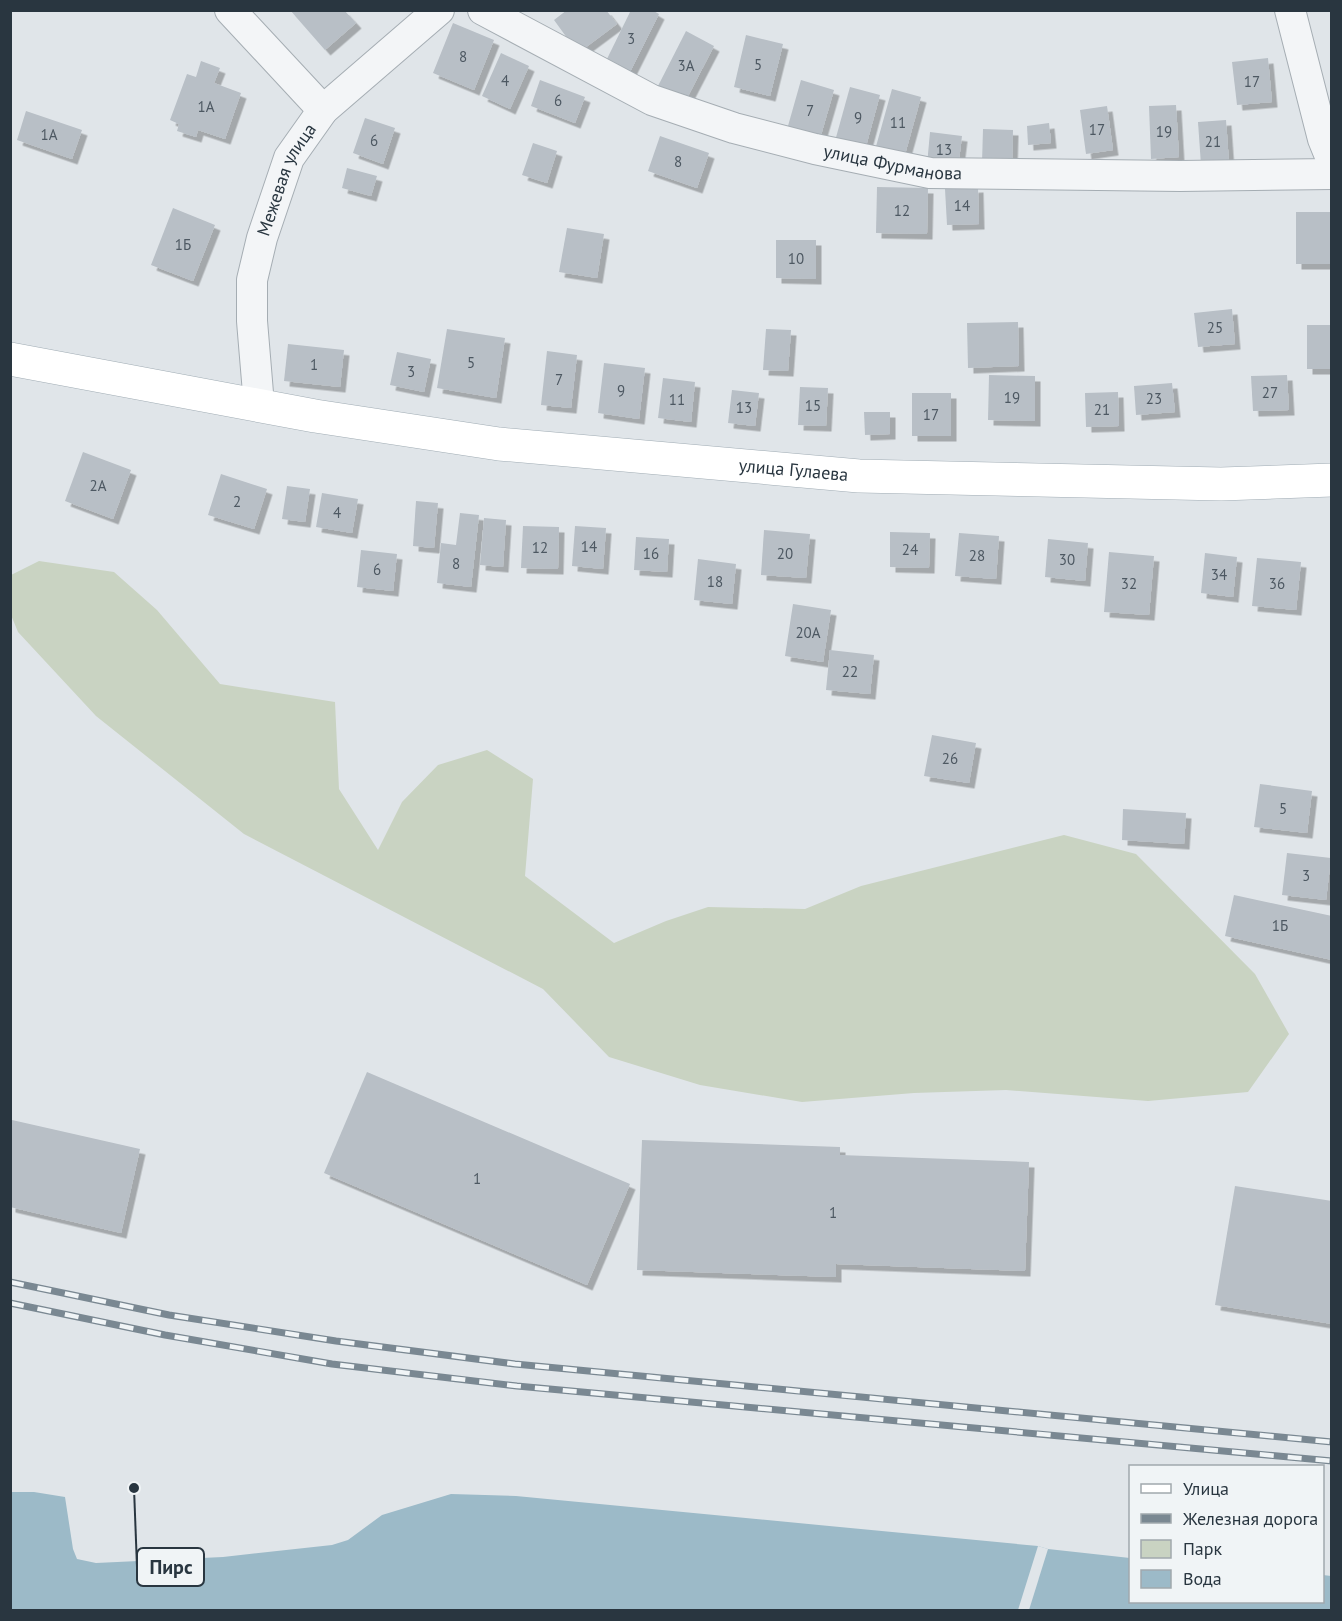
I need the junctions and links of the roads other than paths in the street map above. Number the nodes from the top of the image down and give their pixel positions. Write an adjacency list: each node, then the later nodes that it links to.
1 (231, 10): 5 (street)
2 (439, 10): 5 (street, Межевая улица)
3 (483, 10): 7 (street, улица Фурманова)
4 (1290, 10): 6 (street)
5 (323, 110): 9 (street, Межевая улица)
6 (1332, 161)
7 (1332, 174)
8 (10, 359): 9 (main road, улица Гулаева)
9 (259, 405): 10 (main road, улица Гулаева)
10 (1332, 480)

